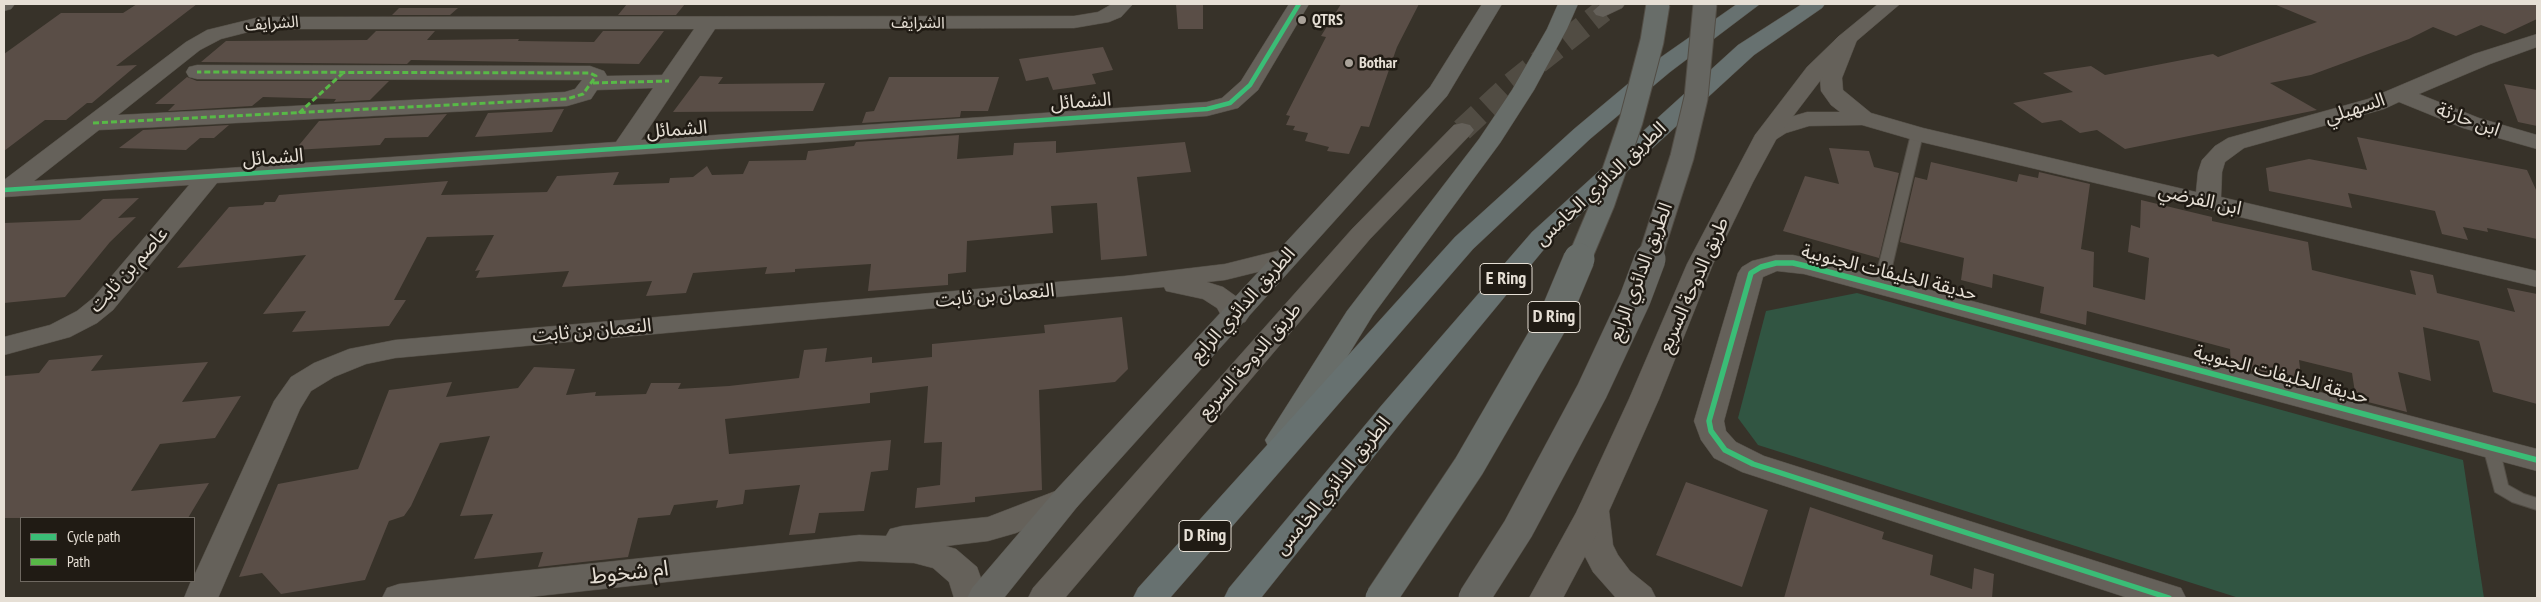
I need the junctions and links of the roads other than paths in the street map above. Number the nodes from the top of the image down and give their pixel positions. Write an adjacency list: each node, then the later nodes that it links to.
1 (608, 4): 11 (street)
2 (1123, 4): 12 (street, الشرايف)
3 (1299, 4): 28 (street, الشمائل)
4 (1492, 4): 32 (main road, الطريق الدائري الرابع)
5 (1568, 4): 40 (main road, D Ring)
6 (1658, 4): 19 (main road, D Ring, bridge)
7 (1705, 4): 53 (main road, الطريق الدائري الرابع, bridge)
8 (1750, 4): 19 (highway, E Ring)
9 (1814, 4): 51 (highway, الطريق الدائري الخامس / E Ring)
10 (1890, 4): 13 (street, طريق الدوحة السريع)
11 (592, 22): 12 (street, الشرايف); 23 (street, الشرايف)
12 (708, 23): 17 (street)
13 (1846, 40): 22 (street, ابن الفرضي); 26 (street, طريق الدوحة السريع)
14 (2537, 40): 20 (street, السهيلي)
15 (197, 72): 16 (street)
16 (343, 73): 18 (street); 21 (street)
17 (669, 81): 18 (street); 28 (street)
18 (592, 83): 21 (street)
19 (1641, 85): 40 (highway, E Ring); 52 (main road, D Ring, bridge)
20 (2399, 94): 27 (street, ابن حارثة); 31 (street, السهيلي)
21 (299, 113): 23 (street)
22 (1863, 118): 25 (street, ابن الفرضي); 26 (street, ابن الفرضي)
23 (93, 123): 30 (street, الشرايف)
24 (1462, 130): 49 (street, طريق الدوحة السريع)
25 (1917, 134): 31 (street, ابن الفرضي); 35 (lane)
26 (1767, 135): 43 (street, طريق الدوحة السريع)
27 (2537, 142)
28 (623, 149): 29 (street, الشمائل)
29 (210, 177): 30 (street, الشمائل); 37 (street, عاصم بن ثابت)
30 (5, 190)
31 (2208, 202): 33 (street, ابن الفرضي)
32 (1286, 257): 34 (street, النعمان بن ثابت); 36 (main road, الطريق الدائري الرابع)
33 (2537, 279)
34 (1125, 284): 36 (street, النعمان بن ثابت); 45 (street, النعمان بن ثابت)
35 (1881, 284): 38 (street, حديقة الخليفات الجنوبية); 56 (street, حديقة الخليفات الجنوبية)
36 (1235, 316): 41 (main road, الطريق الدائري الرابع)
37 (4, 346)
38 (2491, 447): 39 (street, حديقة الخليفات الجنوبية); 42 (lane)
39 (2537, 460)
40 (1259, 473): 50 (highway, D Ring)
41 (1066, 499): 44 (street, ام شخوط); 48 (main road, الطريق الدائري الرابع)
42 (2537, 504)
43 (1593, 510): 54 (street, طريق الدوحة السريع); 55 (street)
44 (859, 548): 46 (street, ام شخوط); 47 (street, ام شخوط)
45 (201, 598)
46 (399, 598)
47 (971, 598)
48 (984, 598)
49 (1045, 598)
50 (1150, 598)
51 (1241, 598)
52 (1381, 598)
53 (1474, 598)
54 (1546, 598)
55 (1639, 598)
56 (2169, 598)

